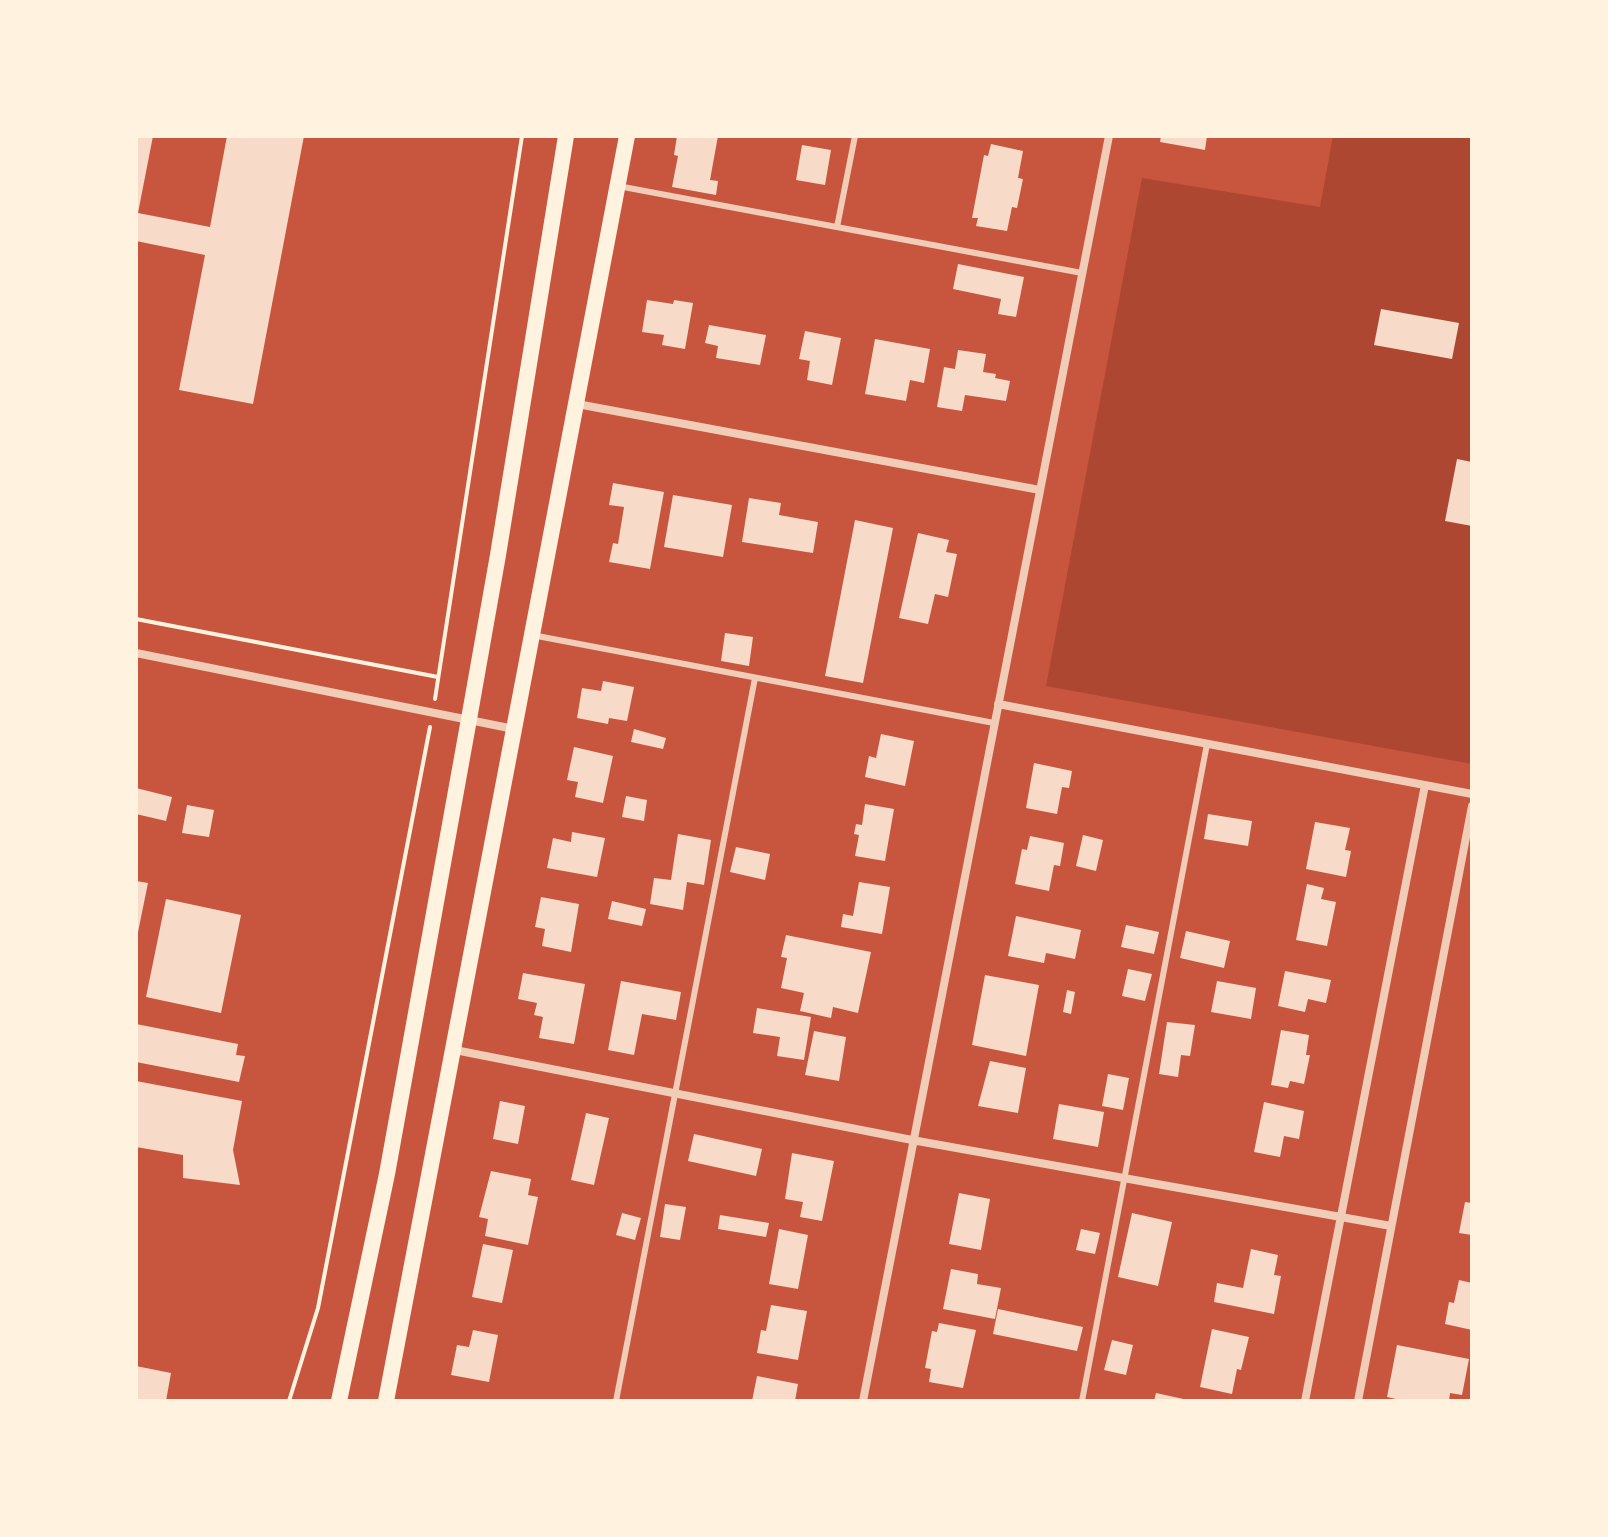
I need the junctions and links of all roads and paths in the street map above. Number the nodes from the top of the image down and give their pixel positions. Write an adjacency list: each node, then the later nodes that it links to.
1 (522, 136): 14 (path)
2 (566, 136): 18 (main road)
3 (627, 136): 6 (main road)
4 (855, 136): 7 (lane)
5 (1109, 136): 8 (street)
6 (618, 186): 7 (lane); 9 (main road)
7 (837, 227): 8 (lane)
8 (1082, 273): 10 (street)
9 (577, 404): 10 (street); 12 (main road)
10 (1040, 490): 16 (street)
11 (136, 619): 14 (path)
12 (532, 635): 15 (lane); 20 (main road)
13 (136, 653): 17 (street)
14 (438, 677): 17 (path)
15 (755, 678): 19 (lane); 26 (lane)
16 (998, 704): 19 (street); 21 (street)
17 (433, 712): 18 (street); 31 (path)
18 (469, 719): 20 (street); 32 (main road)
19 (994, 723): 27 (street)
20 (514, 729): 25 (main road)
21 (1207, 744): 22 (street); 28 (lane)
22 (1425, 785): 23 (street); 29 (street)
23 (1472, 794)
24 (1472, 806): 30 (street)
25 (455, 1050): 26 (street); 33 (main road)
26 (674, 1094): 27 (street); 34 (lane)
27 (912, 1140): 28 (street); 35 (street)
28 (1123, 1179): 29 (street); 36 (lane)
29 (1341, 1217): 30 (street); 37 (street)
30 (1391, 1226): 38 (street)
31 (289, 1401)
32 (337, 1401)
33 (386, 1401)
34 (616, 1401)
35 (863, 1401)
36 (1082, 1401)
37 (1305, 1401)
38 (1358, 1401)

